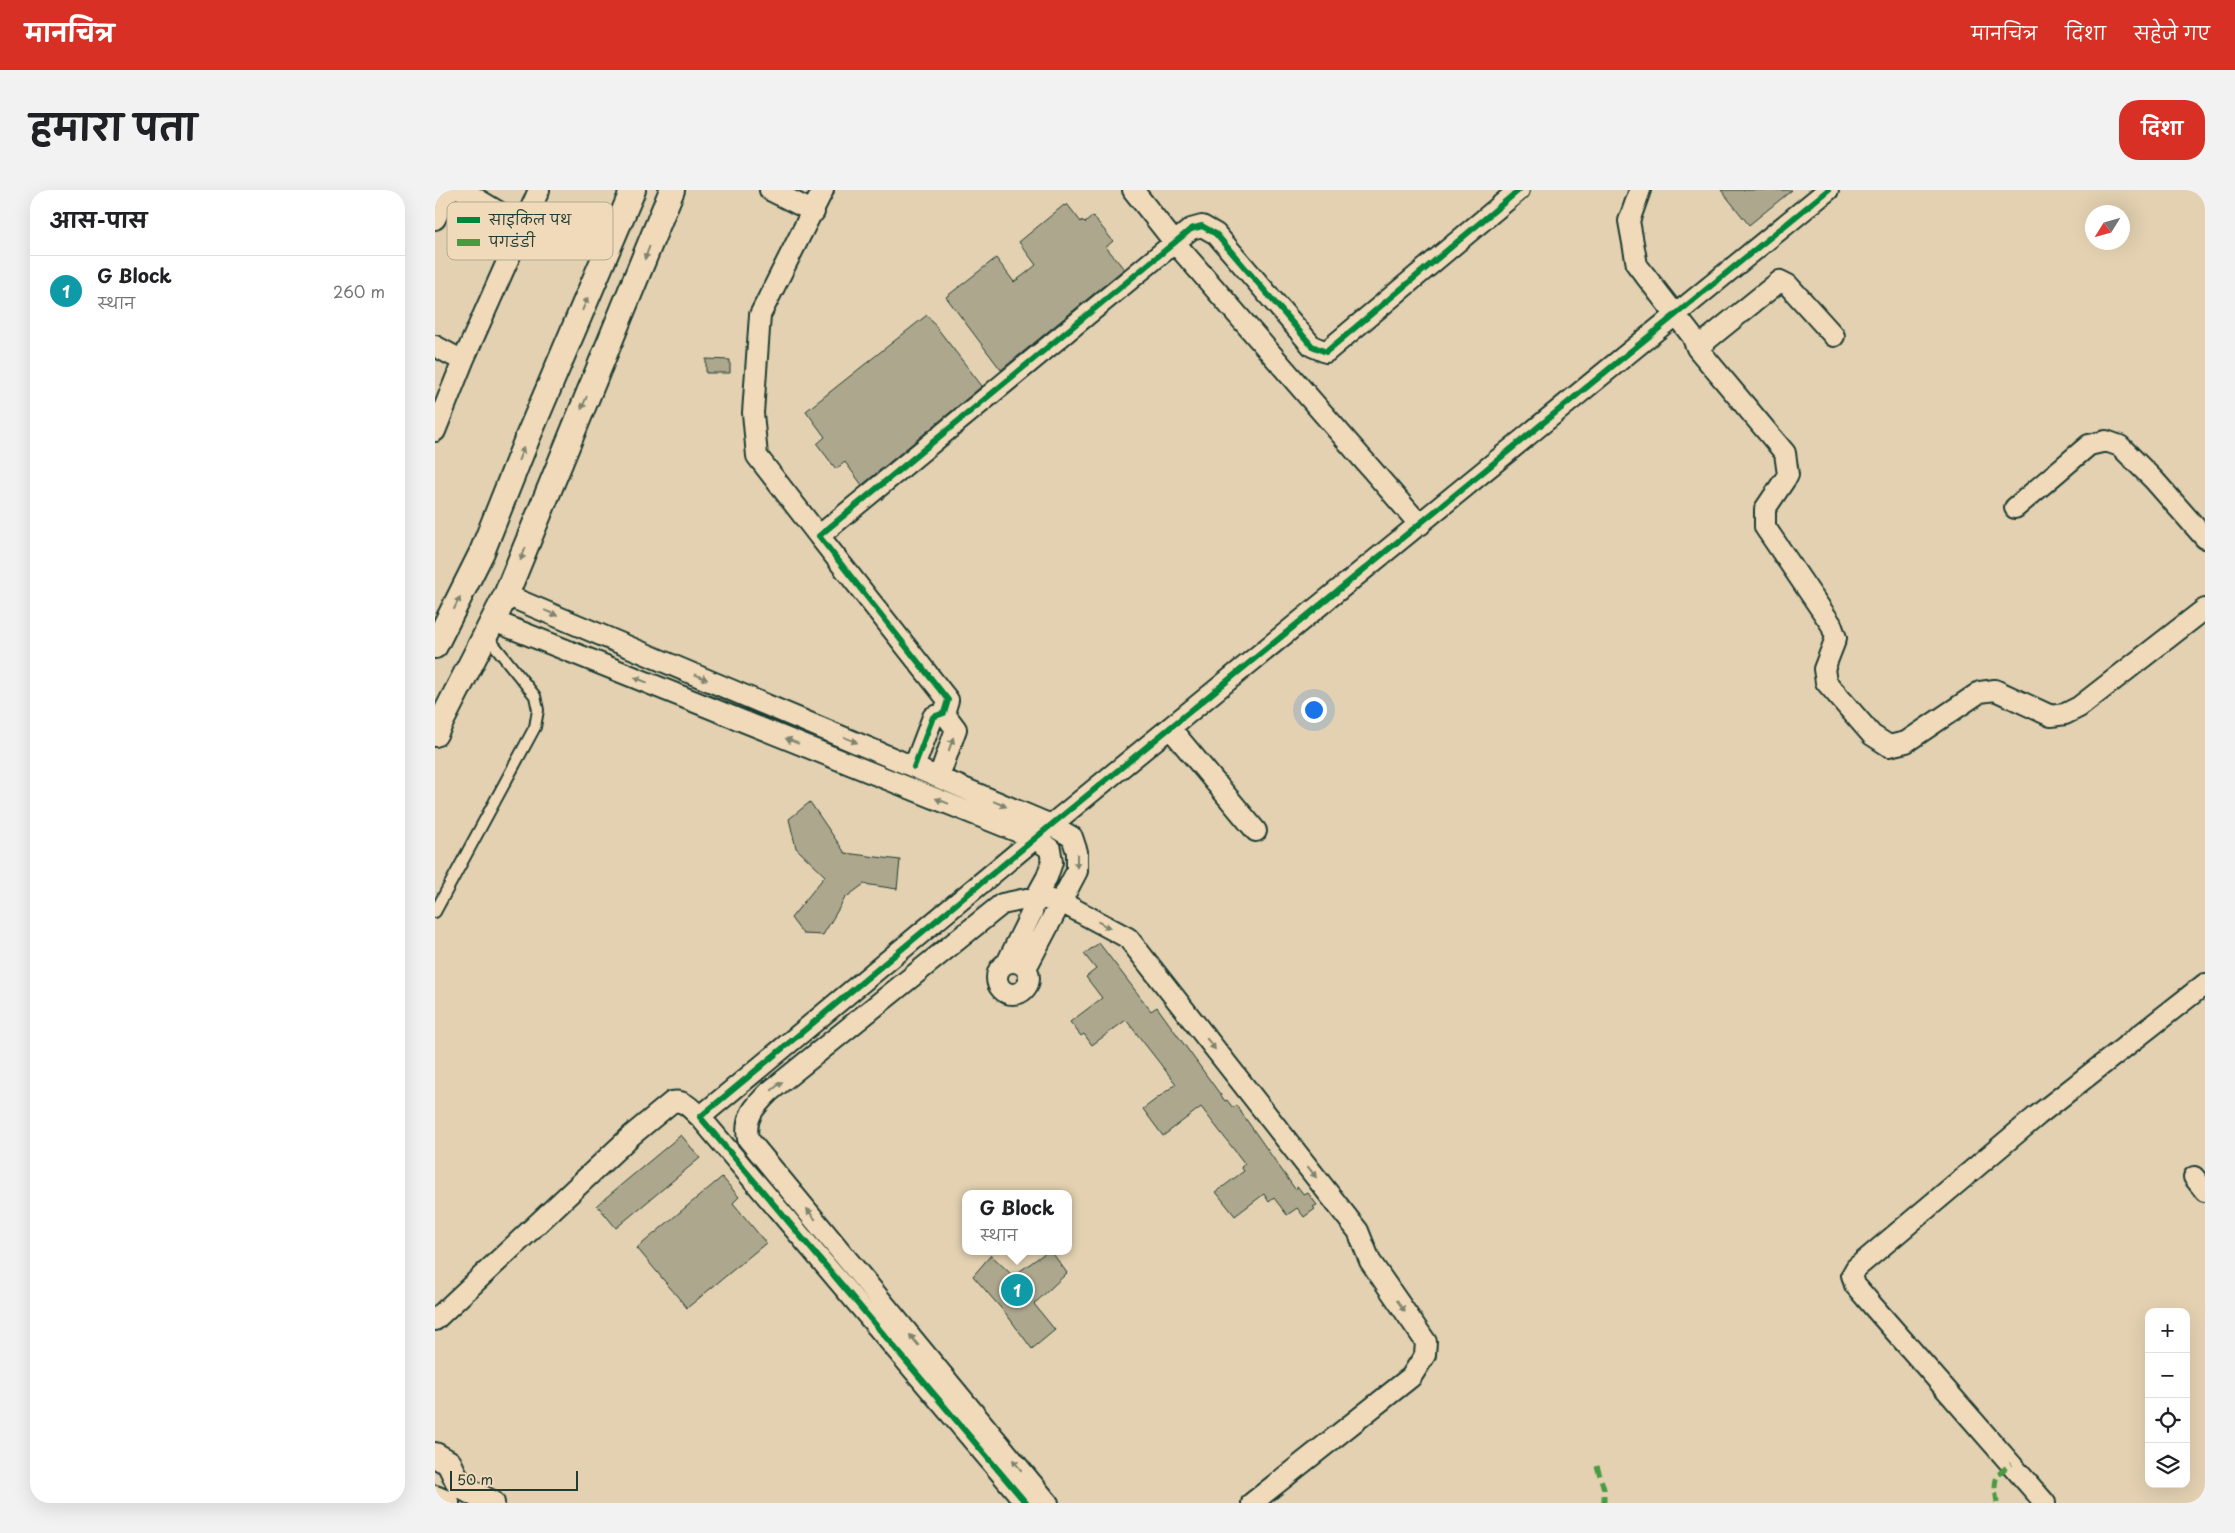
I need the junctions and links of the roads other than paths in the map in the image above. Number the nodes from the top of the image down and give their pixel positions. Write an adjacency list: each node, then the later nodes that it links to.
1 (449, 190): 15 (street)
2 (462, 190): 12 (street)
3 (539, 190): 13 (street)
4 (633, 190): 16 (street, one-way to 4)
5 (672, 190): 30 (street, one-way to 30)
6 (770, 190): 14 (street)
7 (823, 190): 14 (street)
8 (1133, 190): 17 (street)
9 (1519, 190): 17 (street)
10 (1640, 190): 20 (street)
11 (1828, 190): 20 (street)
12 (482, 202)
13 (533, 202)
14 (814, 212): 28 (street)
15 (435, 219)
16 (613, 237)
17 (1175, 243): 27 (street); 28 (street)
18 (506, 260): 24 (street)
19 (603, 260): 33 (street, one-way to 19)
20 (1672, 318): 23 (street); 27 (street)
21 (1834, 336): 23 (street)
22 (435, 346): 24 (street)
23 (1696, 347): 31 (street)
24 (463, 361): 25 (street)
25 (435, 431)
26 (2015, 508): 29 (street)
27 (1419, 525): 35 (street)
28 (819, 536): 34 (street)
29 (2205, 538)
30 (506, 594): 32 (street); 37 (street, one-way to 37)
31 (2205, 609)
32 (491, 628): 36 (street); 41 (street, one-way to 32); 44 (lane)
33 (435, 646)
34 (944, 713): 37 (street); 38 (street, one-way to 34)
35 (1170, 728): 39 (street); 40 (street)
36 (435, 734)
37 (914, 767): 38 (street)
38 (939, 778): 39 (street, one-way to 39)
39 (1051, 825): 41 (street); 43 (street, one-way to 43)
40 (1256, 831)
41 (1036, 839): 42 (street); 46 (street)
42 (1036, 897): 43 (street); 43 (street); 53 (street, one-way to 42)
43 (1061, 902): 54 (street, one-way to 54)
44 (435, 912)
45 (2205, 984): 55 (street)
46 (700, 1116): 47 (street); 52 (street)
47 (435, 1320)
48 (435, 1455): 51 (street)
49 (435, 1498): 50 (street)
50 (447, 1503)
51 (492, 1503)
52 (1026, 1503)
53 (1048, 1503)
54 (1252, 1503)
55 (2045, 1503)

